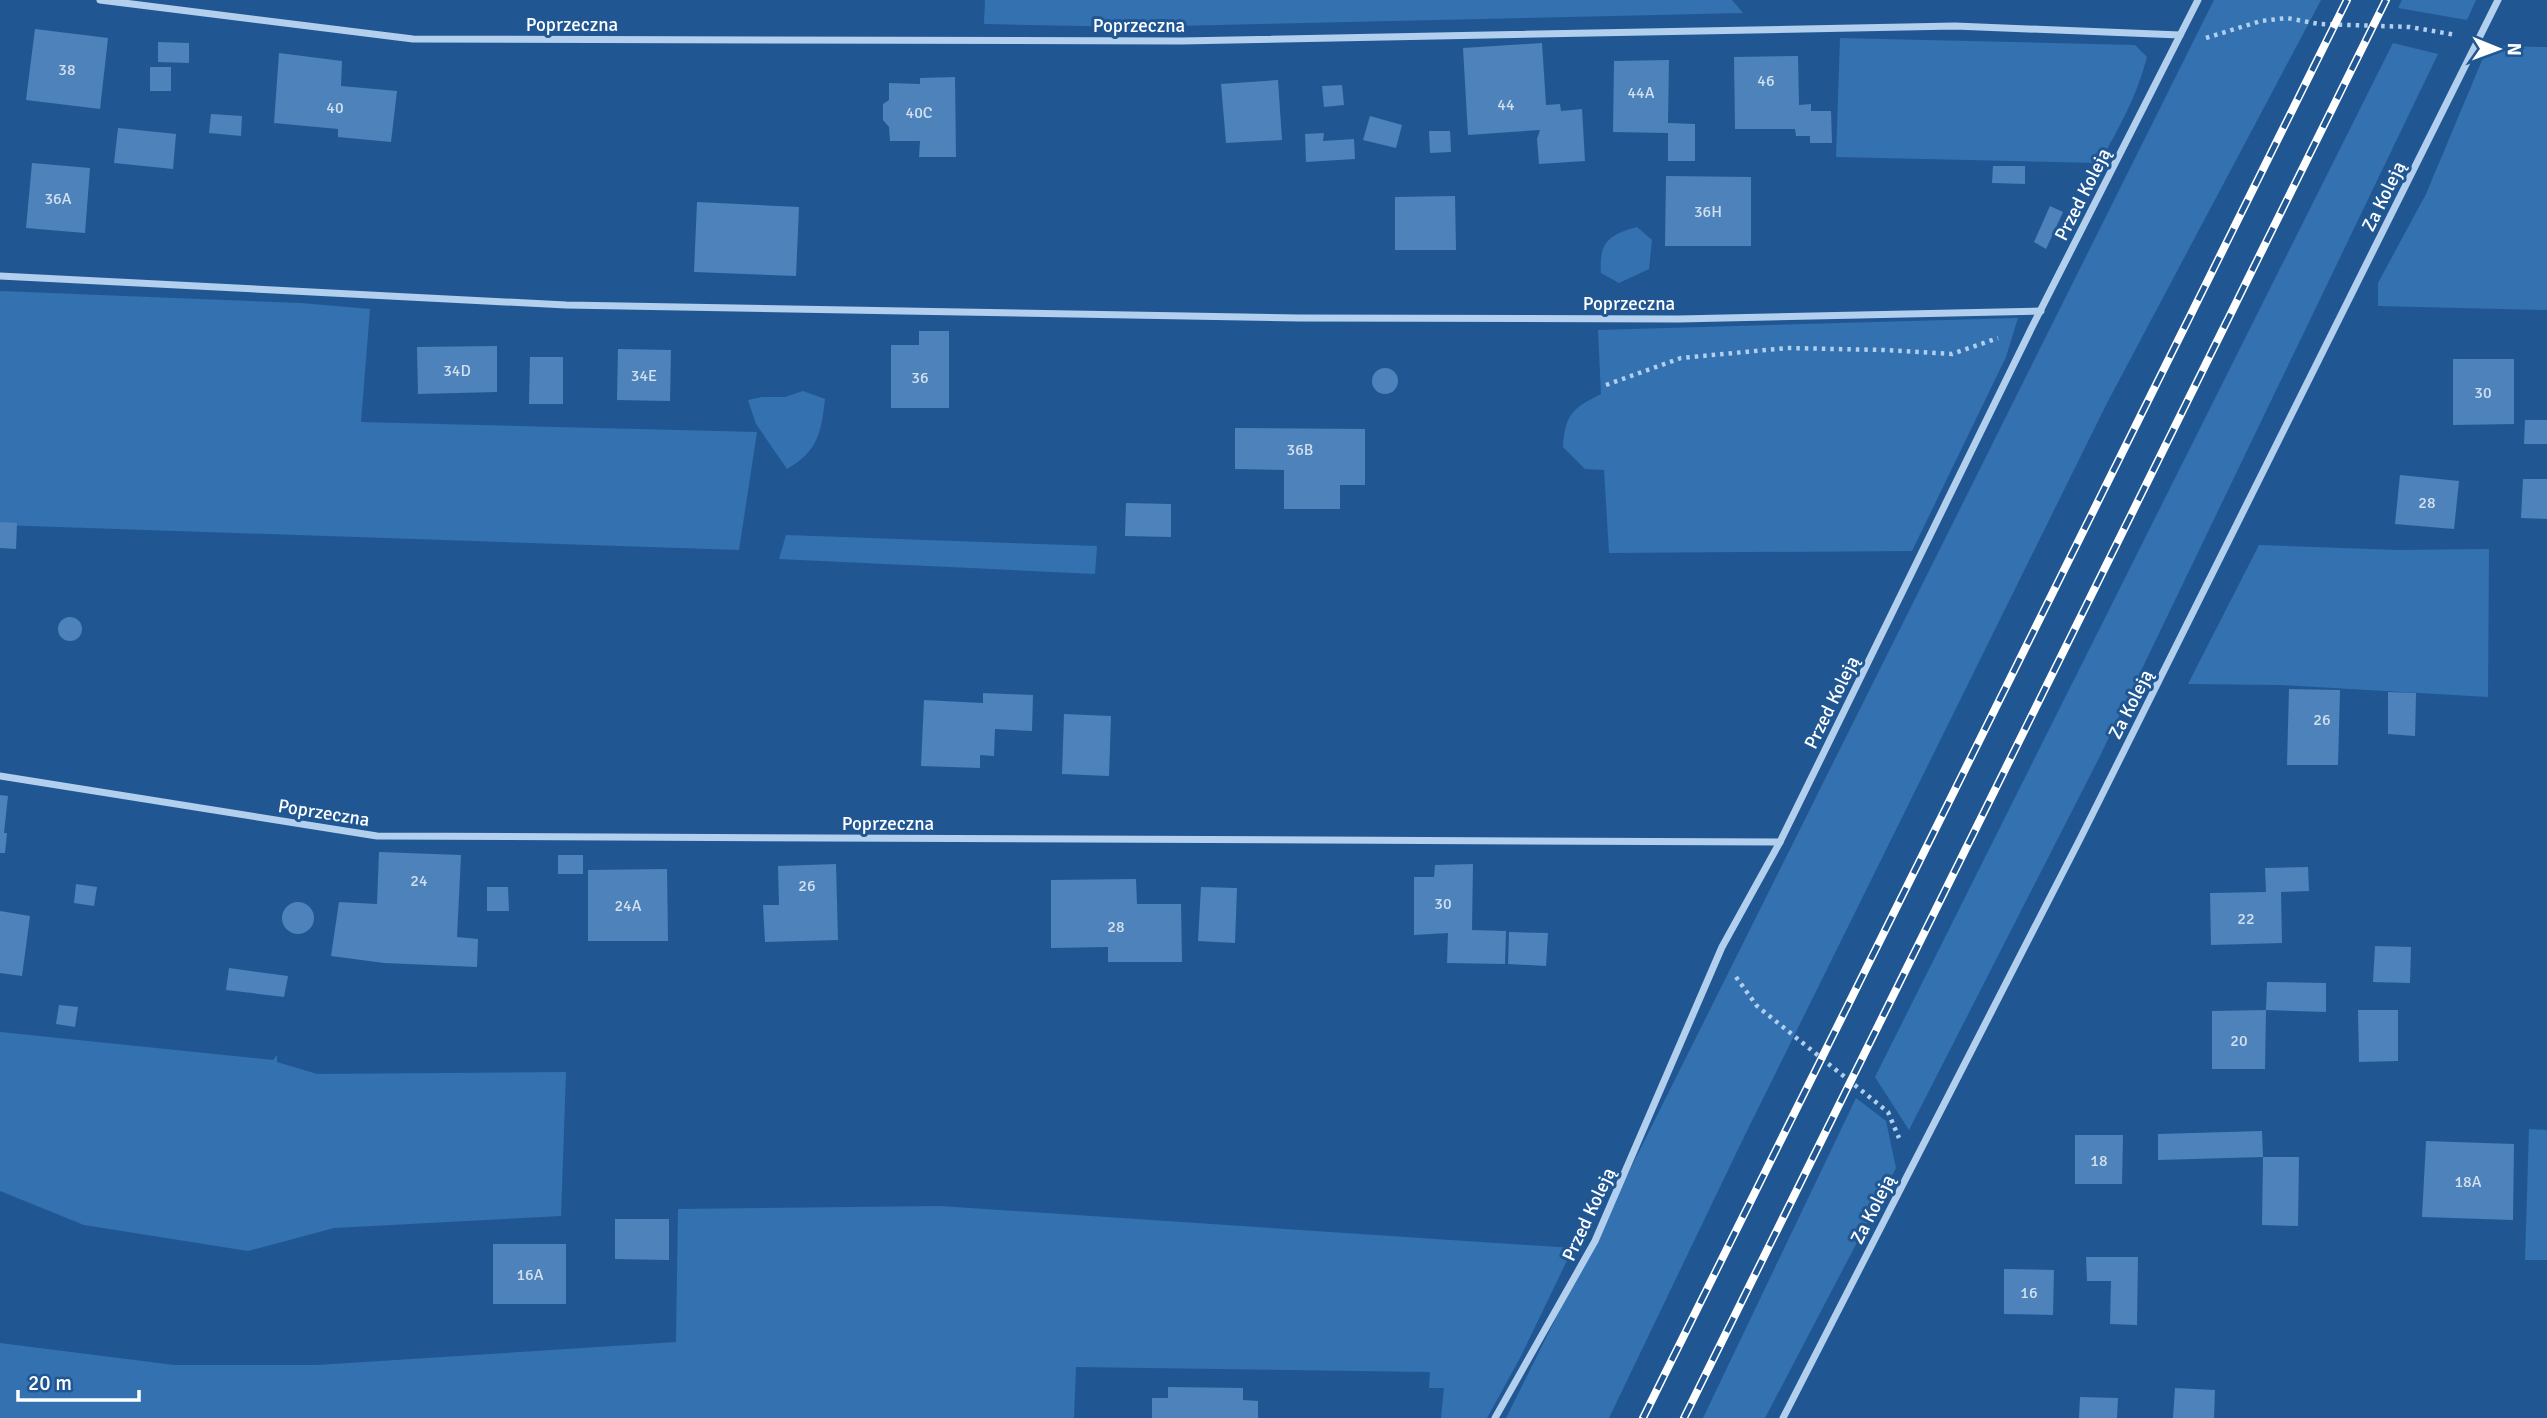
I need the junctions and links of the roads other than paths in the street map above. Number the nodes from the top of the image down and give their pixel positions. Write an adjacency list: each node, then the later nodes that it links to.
1 (100, 0): 4 (street, Poprzeczna)
2 (2198, 0): 4 (street, Przed Koleją)
3 (2498, 0): 10 (street, Za Koleją)
4 (2179, 37): 6 (street, Przed Koleją)
5 (0, 276): 6 (street, Poprzeczna)
6 (2040, 312): 8 (street, Przed Koleją)
7 (0, 776): 8 (street, Poprzeczna)
8 (1780, 842): 9 (street, Przed Koleją)
9 (1494, 1418)
10 (1783, 1418)

